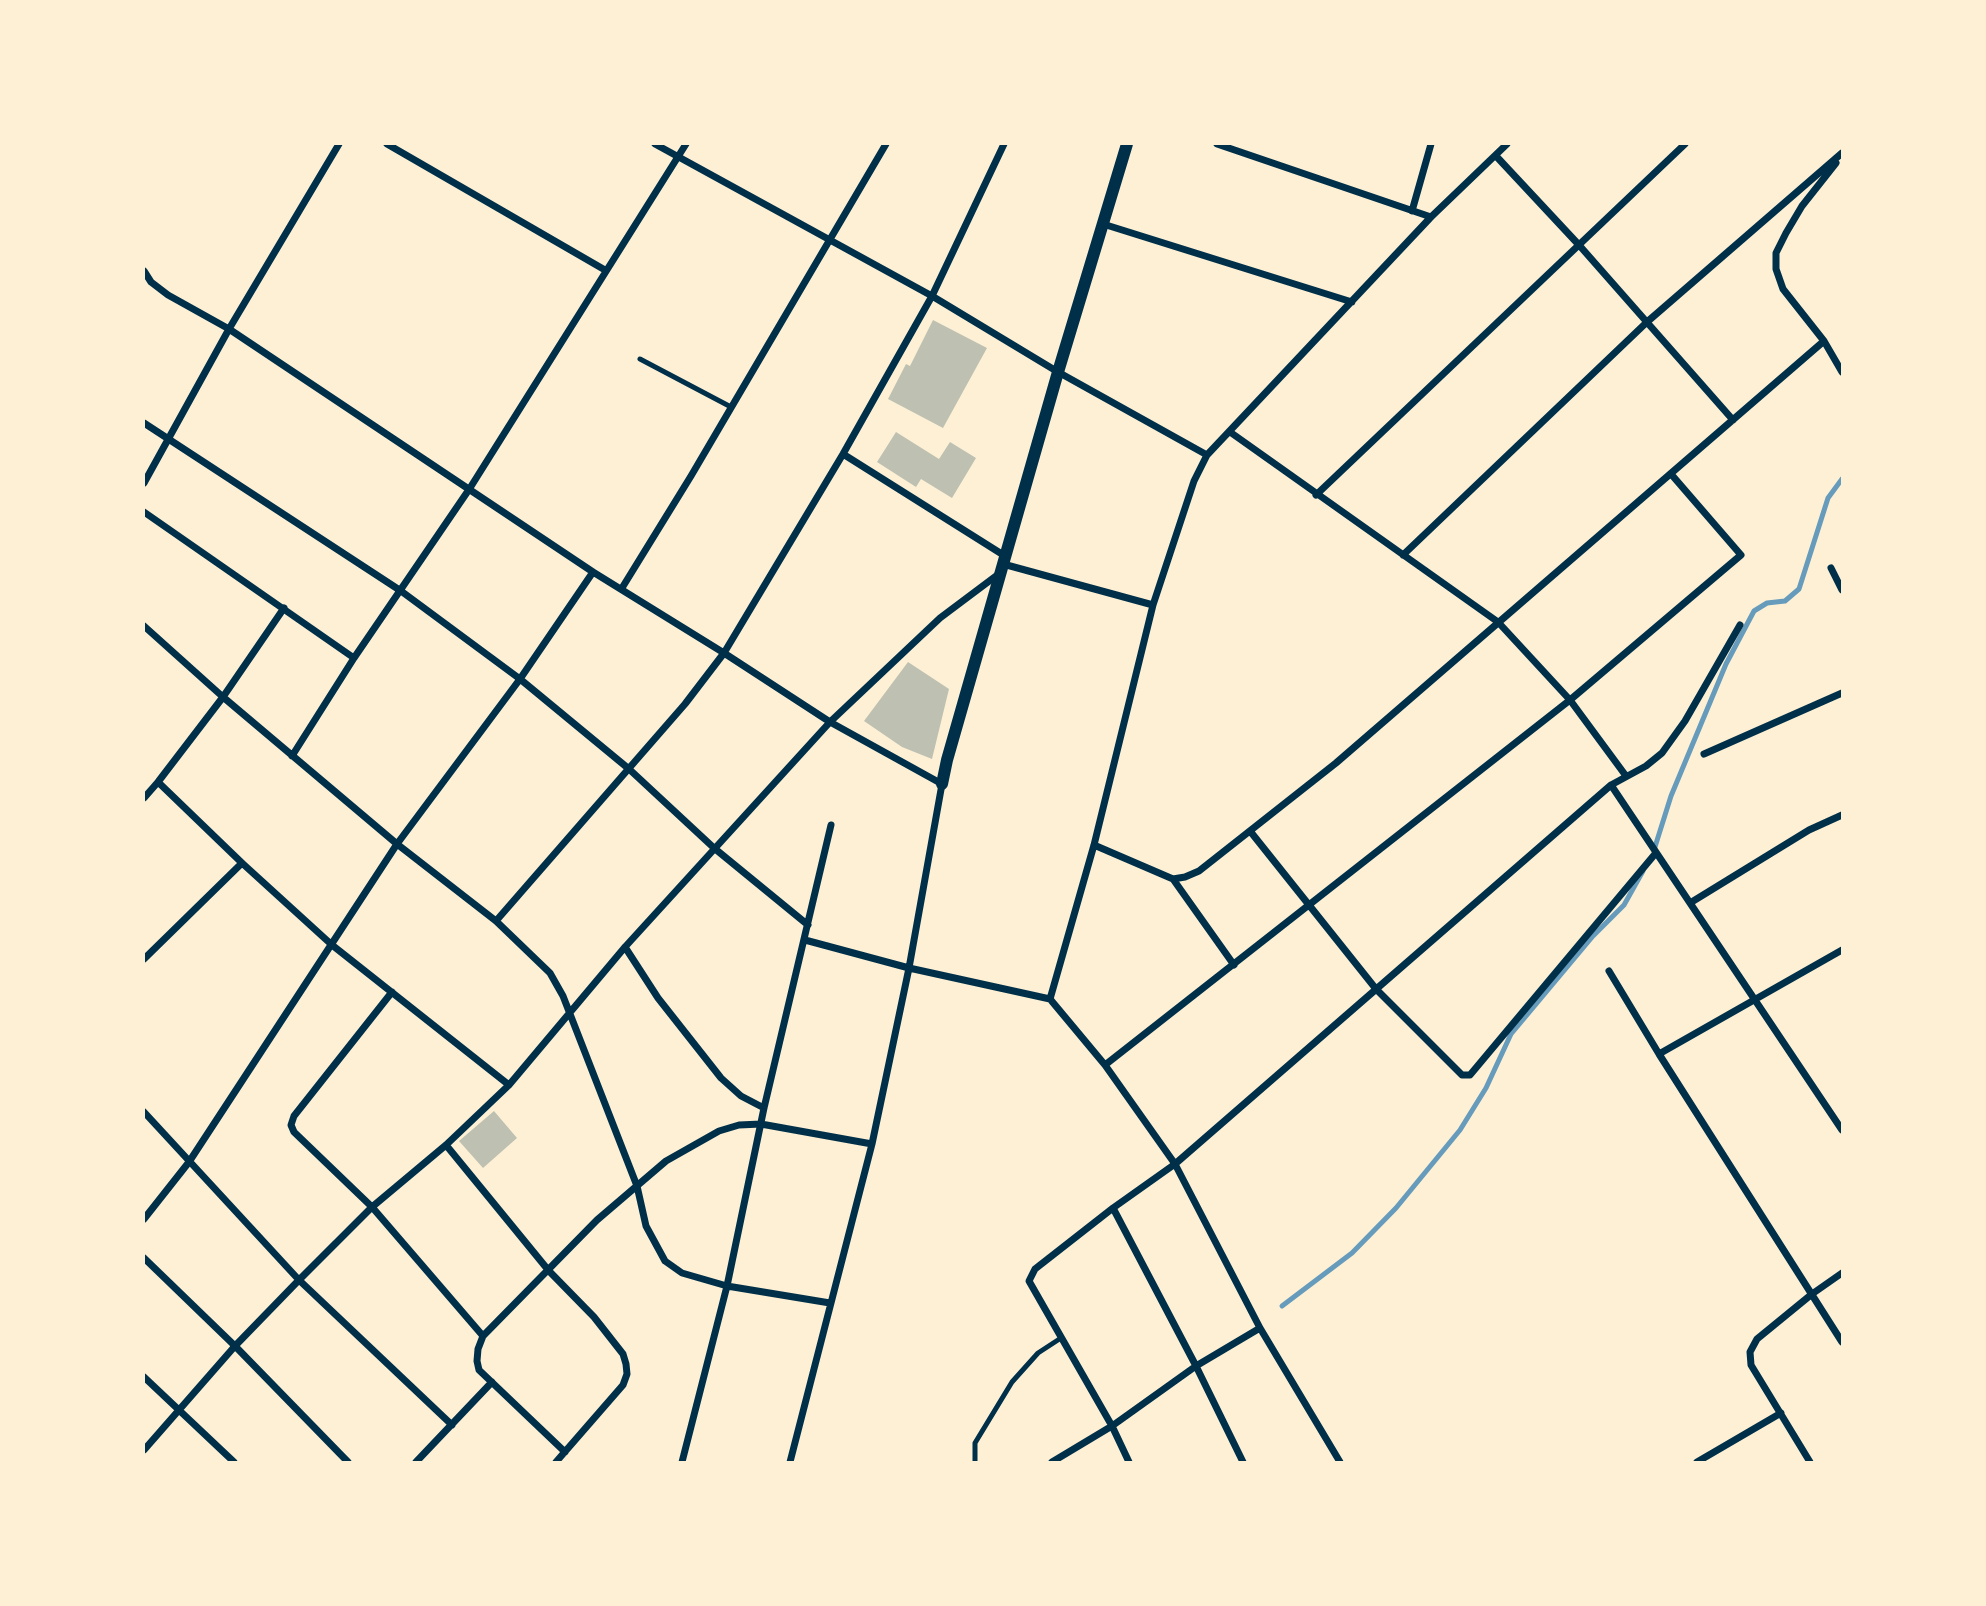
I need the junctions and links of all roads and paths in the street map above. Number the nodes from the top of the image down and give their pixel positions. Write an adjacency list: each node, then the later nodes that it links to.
1 (339, 144): 27 (street)
2 (387, 144): 20 (street)
3 (655, 144): 14 (street)
4 (686, 144): 14 (street)
5 (886, 144): 18 (street)
6 (1004, 144): 24 (street)
7 (1127, 144): 17 (street)
8 (1217, 144): 15 (street)
9 (1431, 144): 15 (street)
10 (1507, 144): 13 (street)
11 (1685, 144): 19 (street)
12 (1843, 154): 26 (street); 28 (street)
13 (1496, 156): 16 (street); 19 (street)
14 (677, 157): 18 (street); 20 (street)
15 (1412, 211): 16 (street)
16 (1431, 217): 25 (street)
17 (1103, 224): 25 (street); 30 (street)
18 (829, 239): 24 (street); 32 (street)
19 (1578, 245): 26 (street); 42 (street)
20 (605, 270): 41 (street)
21 (144, 271): 22 (street)
22 (151, 282): 23 (street); 27 (street)
23 (144, 288)
24 (932, 296): 30 (street); 37 (street)
25 (1352, 302): 35 (street)
26 (1647, 323): 33 (street); 44 (street)
27 (229, 329): 36 (street); 41 (street)
28 (1824, 341): 31 (street); 33 (street)
29 (640, 359): 32 (lane)
30 (1058, 372): 38 (street); 45 (street)
31 (1843, 372)
32 (731, 407): 48 (street)
33 (1733, 420): 39 (street)
34 (144, 423): 36 (street)
35 (1230, 432): 38 (street); 42 (street)
36 (168, 440): 40 (street); 50 (street)
37 (843, 454): 45 (street); 56 (street)
38 (1207, 455): 51 (street)
39 (1671, 474): 53 (street); 61 (street)
40 (144, 482)
41 (470, 488): 47 (street); 50 (street)
42 (1316, 495): 44 (street)
43 (144, 512): 52 (street)
44 (1403, 555): 53 (street)
45 (1003, 564): 51 (street); 62 (street); 68 (street)
46 (1830, 568): 49 (street)
47 (593, 572): 48 (street); 58 (street)
48 (622, 589): 56 (street)
49 (1843, 590)
50 (401, 591): 57 (street); 58 (street)
51 (1153, 605): 75 (street)
52 (284, 608): 57 (street); 60 (street)
53 (1499, 622): 61 (street); 73 (street)
54 (1740, 625): 66 (street)
55 (144, 626): 60 (street)
56 (724, 653): 62 (street); 65 (street)
57 (354, 658): 64 (street)
58 (520, 679): 65 (street); 74 (street)
59 (1843, 692): 63 (street)
60 (223, 697): 64 (street); 67 (street)
61 (1570, 700): 66 (street); 81 (street)
62 (830, 722): 68 (street); 76 (street)
63 (1704, 754)
64 (292, 755): 74 (street)
65 (629, 769): 76 (street); 82 (street)
66 (1626, 776): 69 (street)
67 (158, 782): 70 (street); 78 (street)
68 (942, 784): 90 (street)
69 (1611, 785): 77 (street); 92 (street)
70 (144, 799)
71 (1843, 815): 80 (street)
72 (831, 825): 83 (street)
73 (1250, 831): 79 (street); 81 (street)
74 (397, 844): 82 (street); 85 (street)
75 (1094, 845): 79 (street); 94 (street)
76 (714, 848): 83 (street); 86 (street)
77 (1656, 854): 80 (street); 92 (street)
78 (242, 863): 85 (street); 88 (street)
79 (1173, 879): 89 (street)
80 (1690, 903): 95 (street)
81 (1309, 906): 89 (street); 92 (street)
82 (495, 921): 96 (street)
83 (808, 925): 84 (street)
84 (805, 940): 90 (street); 100 (street)
85 (332, 945): 93 (street); 106 (street)
86 (625, 947): 96 (street); 100 (street)
87 (1843, 950): 95 (street)
88 (144, 959)
89 (1234, 965): 98 (street)
90 (909, 968): 94 (street); 104 (street)
91 (1609, 971): 97 (street)
92 (1376, 989): 107 (street)
93 (392, 992): 99 (street); 109 (street)
94 (1050, 999): 98 (street)
95 (1756, 999): 97 (street); 103 (street)
96 (569, 1015): 99 (street); 108 (street)
97 (1659, 1054): 117 (street)
98 (1105, 1065): 107 (street)
99 (509, 1085): 105 (street)
100 (764, 1108): 102 (street)
101 (144, 1112): 106 (street)
102 (761, 1124): 104 (street); 108 (street); 116 (street)
103 (1843, 1130)
104 (872, 1144): 118 (street)
105 (446, 1145): 109 (street); 113 (street)
106 (189, 1162): 111 (street); 115 (street)
107 (1175, 1164): 110 (street); 119 (street)
108 (637, 1186): 113 (street); 116 (street)
109 (372, 1207): 115 (street); 120 (street)
110 (1113, 1208): 121 (street); 124 (street)
111 (144, 1219)
112 (144, 1258): 123 (street)
113 (549, 1271): 120 (street); 132 (street)
114 (1843, 1273): 117 (street)
115 (299, 1280): 123 (street); 129 (street)
116 (727, 1286): 118 (street); 137 (street)
117 (1812, 1294): 122 (street); 128 (street)
118 (831, 1303): 138 (street)
119 (1260, 1328): 124 (street); 143 (street)
120 (484, 1336): 126 (street)
121 (1061, 1338): 130 (street); 139 (lane)
122 (1843, 1342)
123 (235, 1346): 127 (street); 134 (street)
124 (1196, 1366): 130 (street); 142 (street)
125 (144, 1377): 127 (street)
126 (492, 1382): 129 (street); 132 (street)
127 (179, 1411): 131 (street); 133 (street)
128 (1781, 1413): 144 (street); 145 (street)
129 (452, 1424): 135 (street)
130 (1112, 1426): 140 (street); 141 (street)
131 (144, 1450)
132 (565, 1452): 136 (street)
133 (234, 1462)
134 (348, 1462)
135 (416, 1462)
136 (556, 1462)
137 (682, 1462)
138 (790, 1462)
139 (975, 1462)
140 (1052, 1462)
141 (1129, 1462)
142 (1243, 1462)
143 (1340, 1462)
144 (1697, 1462)
145 (1810, 1462)

